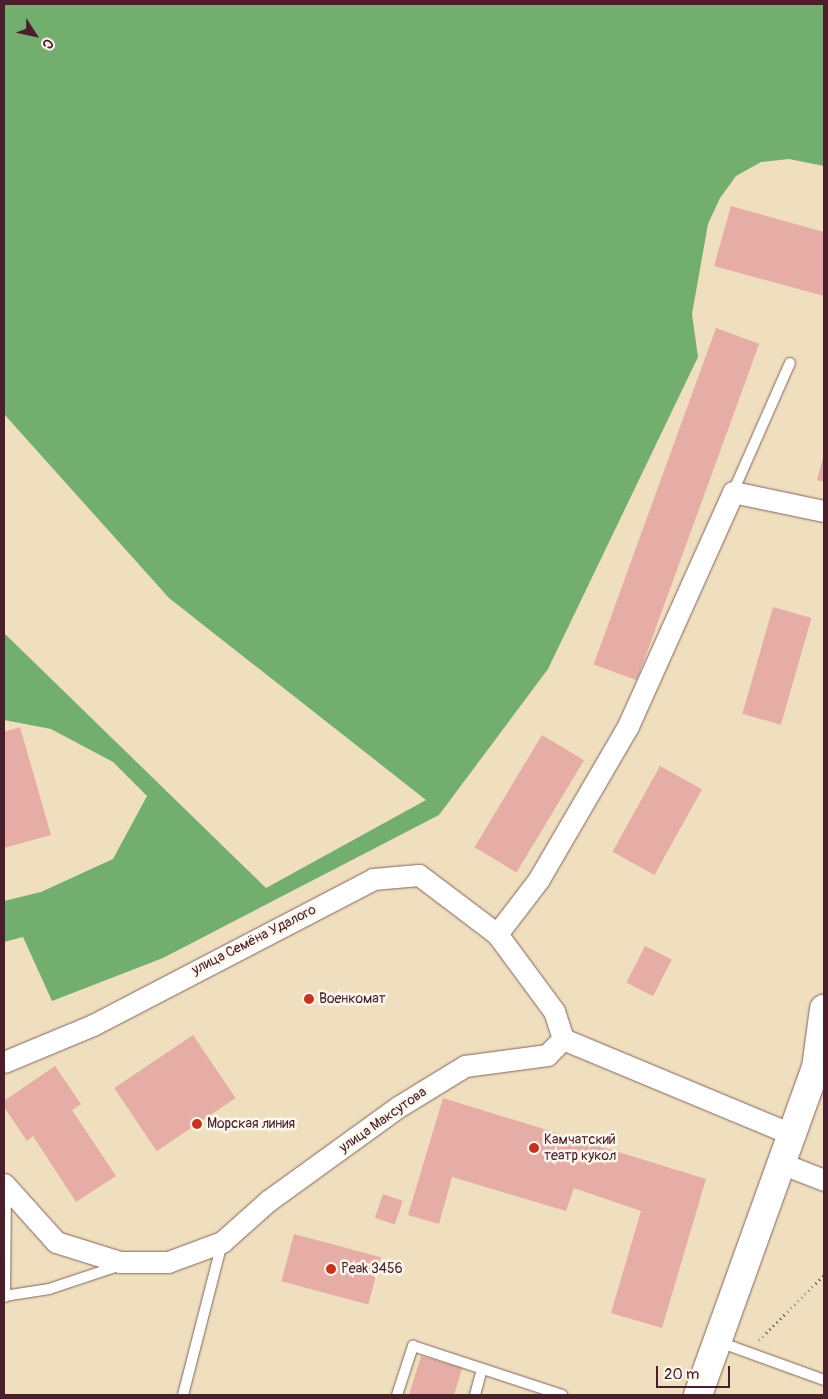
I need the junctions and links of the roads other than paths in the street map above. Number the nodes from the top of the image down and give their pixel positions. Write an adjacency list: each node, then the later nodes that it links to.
1 (790, 363): 2 (lane)
2 (733, 492): 3 (street); 4 (street)
3 (824, 511)
4 (497, 934): 6 (street); 7 (street, улица Семёна Удалого)
5 (824, 1009): 8 (main road)
6 (563, 1039): 8 (street); 12 (street, улица Максутова)
7 (4, 1062)
8 (794, 1135): 9 (main road)
9 (783, 1164): 10 (street); 15 (main road)
10 (824, 1180)
11 (5, 1185): 13 (street); 14 (lane)
12 (222, 1242): 13 (street); 19 (lane)
13 (130, 1262): 14 (lane)
14 (4, 1296)
15 (719, 1342): 17 (lane); 23 (main road)
16 (482, 1369): 18 (lane); 20 (lane); 21 (lane)
17 (824, 1380)
18 (536, 1391): 22 (lane)
19 (183, 1395)
20 (397, 1395)
21 (475, 1395)
22 (562, 1395)
23 (698, 1395)

